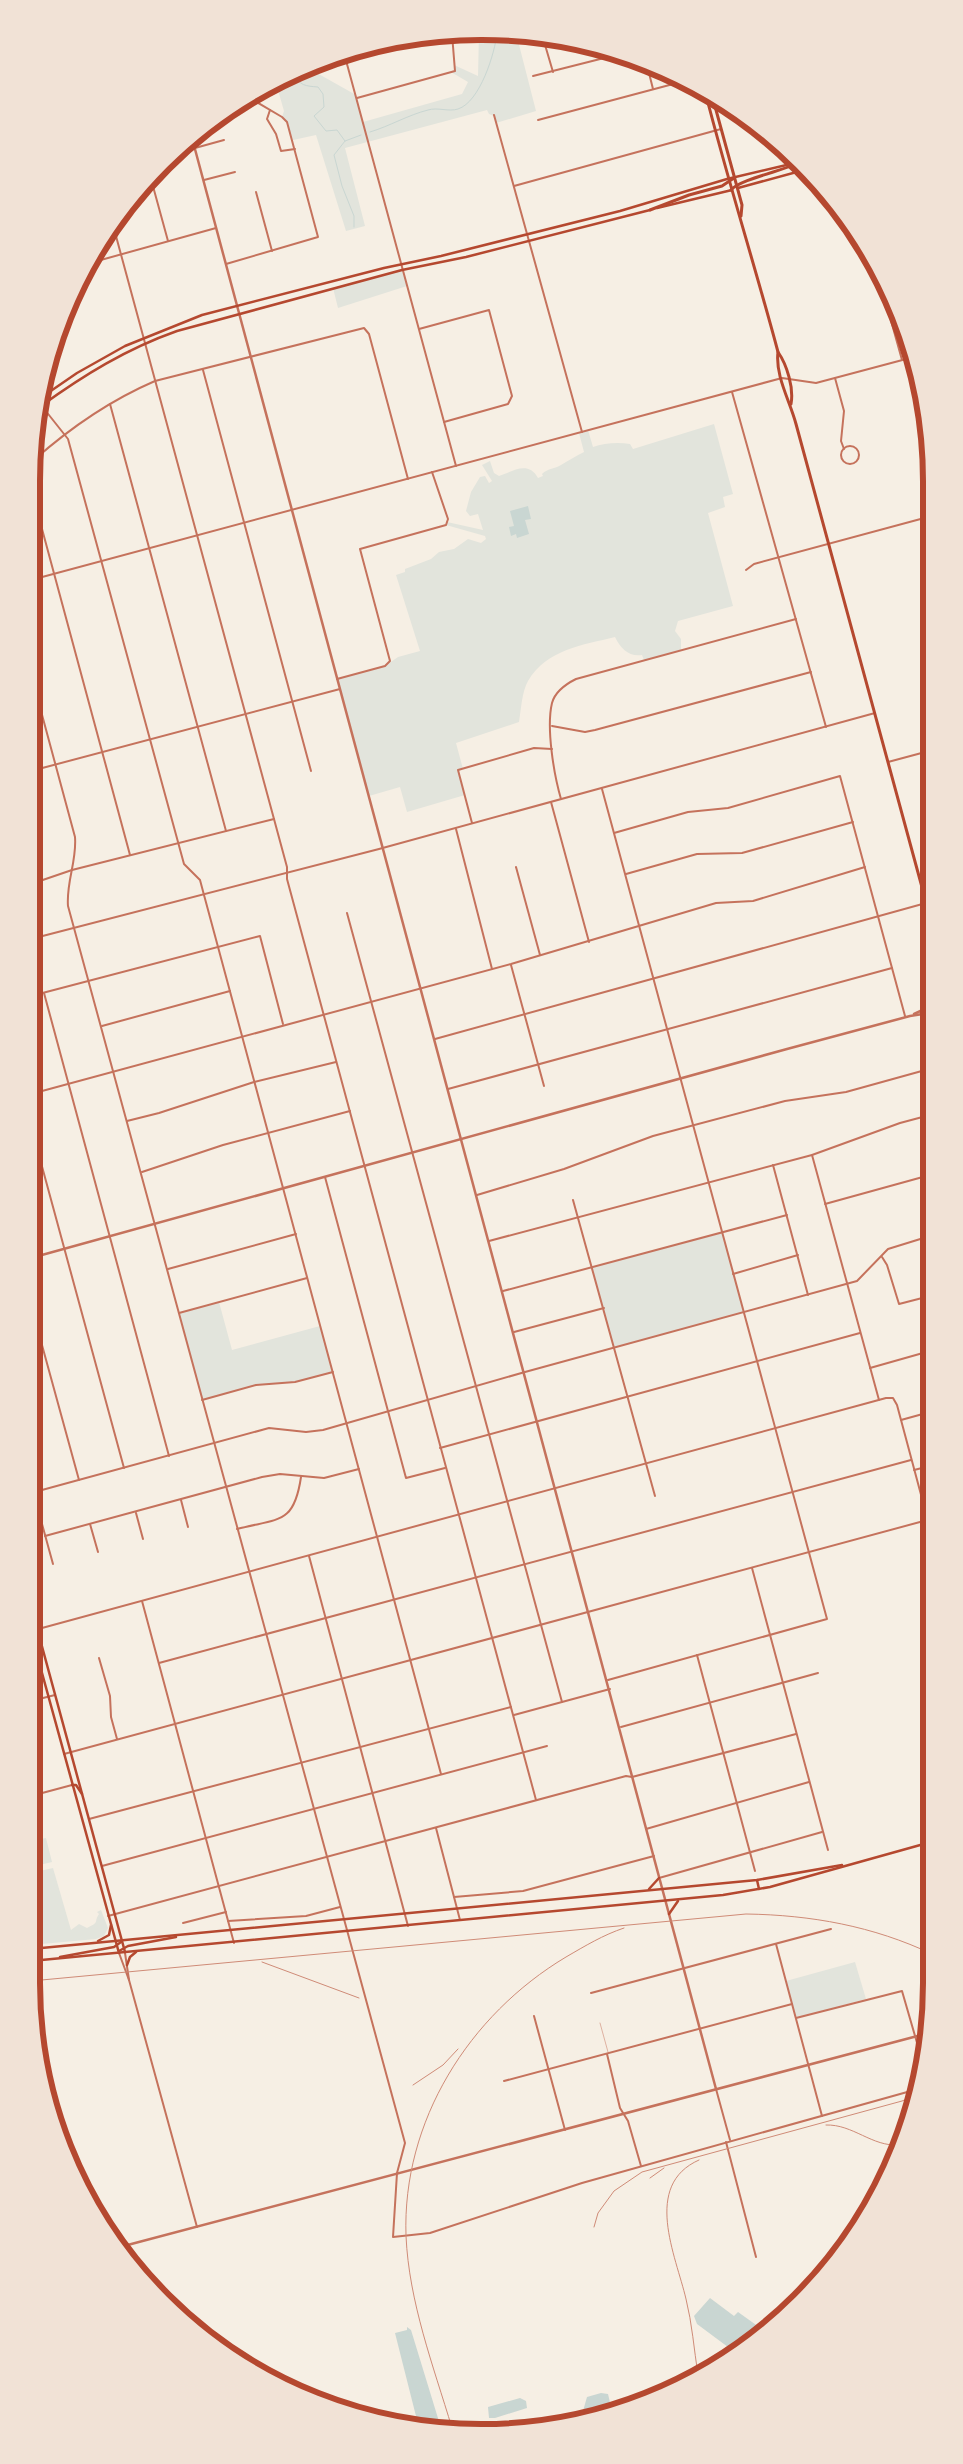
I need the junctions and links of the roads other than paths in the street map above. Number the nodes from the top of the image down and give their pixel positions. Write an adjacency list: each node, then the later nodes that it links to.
1 (453, 41): 10 (street)
2 (545, 45): 5 (street)
3 (604, 57): 5 (street)
4 (346, 61): 10 (street)
5 (552, 72): 7 (street)
6 (649, 74): 9 (street)
7 (533, 76)
8 (672, 84): 9 (street)
9 (653, 89): 16 (street)
10 (357, 98): 45 (street)
11 (256, 102): 14 (street)
12 (708, 103): 18 (main road)
13 (715, 107): 17 (main road)
14 (270, 110): 21 (street); 21 (street)
15 (494, 116): 29 (street)
16 (538, 120)
17 (721, 129): 18 (street); 26 (main road)
18 (715, 130): 28 (main road); 29 (street)
19 (224, 140): 20 (street)
20 (195, 148): 27 (street)
21 (296, 149): 41 (street)
22 (789, 165): 26 (main road)
23 (790, 165): 31 (main road)
24 (235, 172): 27 (street)
25 (797, 172): 31 (main road)
26 (734, 178): 28 (main road); 31 (main road)
27 (204, 180): 36 (street)
28 (728, 181): 32 (main road); 34 (main road); 37 (main road)
29 (514, 186): 37 (street)
30 (153, 187): 40 (street)
31 (737, 187): 32 (main road); 35 (main road)
32 (730, 190): 34 (main road); 35 (main road)
33 (256, 192): 41 (street)
34 (650, 210): 39 (main road)
35 (741, 216): 53 (main road)
36 (216, 228): 40 (street); 44 (street)
37 (528, 233): 39 (street); 45 (main road)
38 (115, 234): 42 (street)
39 (530, 241): 46 (main road); 69 (street)
40 (168, 242): 42 (street)
41 (272, 252): 44 (street)
42 (121, 254): 43 (street); 51 (street)
43 (99, 260)
44 (226, 264): 47 (street)
45 (401, 264): 46 (street); 47 (main road)
46 (402, 270): 49 (main road); 50 (street)
47 (237, 306): 49 (street); 51 (main road)
48 (889, 312): 56 (street)
49 (240, 313): 52 (main road); 54 (street)
50 (419, 329): 68 (street); 68 (street)
51 (143, 337): 52 (street); 63 (main road)
52 (144, 343): 61 (street); 64 (main road)
53 (778, 352): 58 (main road); 60 (main road)
54 (251, 358): 57 (street); 75 (street); 76 (street)
55 (906, 359): 56 (street)
56 (902, 360): 59 (street)
57 (202, 370): 61 (street); 79 (street)
58 (782, 378): 60 (street); 62 (street); 66 (main road)
59 (835, 378): 60 (street); 71 (street)
60 (788, 379): 66 (main road)
61 (155, 382): 65 (street); 80 (street)
62 (732, 392): 69 (street); 83 (street)
63 (49, 393)
64 (47, 402)
65 (110, 404): 70 (street); 82 (street)
66 (791, 404): 81 (main road)
67 (46, 412): 70 (street)
68 (444, 422): 73 (street)
69 (582, 432): 73 (street)
70 (64, 435): 72 (street); 84 (street)
71 (843, 448): 71 (street)
72 (41, 454)
73 (456, 466): 74 (street)
74 (432, 472): 75 (street); 90 (street)
75 (408, 479): 76 (street)
76 (292, 510): 79 (street); 90 (street)
77 (923, 518): 81 (street)
78 (40, 522): 86 (street)
79 (244, 523): 80 (street); 92 (street)
80 (197, 536): 82 (street); 96 (street)
81 (829, 544): 83 (street); 94 (main road)
82 (150, 548): 84 (street); 99 (street)
83 (777, 558): 85 (street); 88 (street)
84 (102, 562): 86 (street); 100 (street)
85 (746, 570)
86 (54, 574): 87 (street); 102 (street)
87 (40, 578)
88 (796, 619): 89 (street); 97 (street)
89 (811, 672): 97 (street); 98 (street)
90 (337, 679): 91 (street)
91 (340, 690): 92 (street); 118 (street)
92 (292, 702): 96 (street); 107 (street)
93 (40, 708): 95 (street)
94 (875, 713): 98 (street); 104 (main road)
95 (42, 715): 105 (street)
96 (246, 715): 99 (street); 111 (street)
97 (552, 726): 101 (street)
98 (826, 726): 108 (street)
99 (198, 728): 100 (street); 115 (street)
100 (150, 741): 102 (street); 117 (street)
101 (552, 749): 109 (street); 113 (street)
102 (103, 753): 105 (street); 119 (street)
103 (923, 753): 104 (street)
104 (888, 762): 126 (main road)
105 (56, 765): 106 (street); 122 (street)
106 (40, 769)
107 (311, 771)
108 (602, 789): 109 (street); 116 (street)
109 (561, 800): 110 (street)
110 (551, 802): 113 (street); 134 (street)
111 (274, 819): 115 (street); 123 (street)
112 (853, 822): 116 (street); 121 (street); 124 (street)
113 (473, 824): 114 (street)
114 (456, 828): 118 (street); 139 (street)
115 (226, 831): 117 (street)
116 (614, 832): 124 (street)
117 (178, 843): 119 (street); 127 (street)
118 (383, 848): 123 (street); 142 (street)
119 (130, 855): 122 (street)
120 (516, 867): 136 (street)
121 (865, 867): 130 (street); 132 (street)
122 (72, 870): 125 (street); 131 (street)
123 (287, 874): 127 (street); 148 (street)
124 (626, 874): 132 (street)
125 (40, 881)
126 (923, 892)
127 (204, 895): 131 (street); 135 (street)
128 (923, 904): 130 (street)
129 (348, 913): 146 (street)
130 (878, 916): 138 (street); 140 (street)
131 (74, 928): 133 (street); 141 (street)
132 (640, 928): 134 (street); 140 (street)
133 (40, 937)
134 (589, 942): 136 (street)
135 (218, 946): 141 (street); 143 (street); 153 (street)
136 (540, 955): 137 (street)
137 (511, 964): 139 (street); 149 (street)
138 (892, 968): 152 (street); 155 (street)
139 (492, 969): 142 (street)
140 (654, 978): 149 (street); 155 (street)
141 (89, 981): 144 (street); 154 (street)
142 (421, 988): 146 (street); 157 (street)
143 (230, 991): 154 (street); 156 (street)
144 (44, 993): 145 (street); 164 (street)
145 (40, 994)
146 (372, 1001): 148 (street); 174 (street)
147 (923, 1010): 151 (street)
148 (324, 1014): 153 (street); 158 (street)
149 (525, 1014): 157 (street); 159 (street)
150 (923, 1014): 151 (street)
151 (910, 1016): 152 (street)
152 (905, 1017): 162 (street)
153 (284, 1025): 156 (street)
154 (101, 1026): 160 (street)
155 (667, 1029): 159 (street); 162 (street)
156 (242, 1036): 160 (street); 163 (street)
157 (435, 1039): 166 (street)
158 (336, 1062): 163 (street); 168 (street)
159 (538, 1064): 165 (street); 166 (street)
160 (114, 1071): 164 (street); 170 (street)
161 (923, 1071): 171 (street)
162 (681, 1079): 171 (street); 173 (street)
163 (254, 1082): 170 (street); 172 (street)
164 (68, 1084): 167 (street); 192 (street)
165 (544, 1086)
166 (448, 1089): 173 (street)
167 (40, 1092)
168 (350, 1111): 172 (street); 178 (street)
169 (923, 1118): 175 (street)
170 (127, 1121): 179 (street)
171 (694, 1125): 182 (street); 184 (street)
172 (268, 1132): 179 (street); 183 (street)
173 (462, 1140): 174 (street); 184 (street)
174 (413, 1152): 178 (street); 219 (street)
175 (812, 1154): 177 (street); 186 (street)
176 (40, 1160): 195 (street)
177 (773, 1164): 182 (street); 187 (street)
178 (365, 1165): 180 (street); 223 (street)
179 (141, 1172): 189 (street)
180 (325, 1176): 183 (street); 224 (street)
181 (923, 1177): 186 (street)
182 (708, 1181): 188 (street); 190 (street)
183 (283, 1188): 189 (street); 191 (street)
184 (477, 1195): 194 (street)
185 (573, 1200): 188 (street)
186 (825, 1204): 203 (street)
187 (787, 1215): 190 (street); 196 (street)
188 (578, 1216): 194 (street); 199 (street)
189 (155, 1224): 192 (street); 200 (street)
190 (722, 1233): 199 (street); 201 (street)
191 (296, 1234): 200 (street); 202 (street)
192 (110, 1237): 195 (street); 233 (street)
193 (923, 1238): 198 (street)
194 (490, 1241): 204 (street)
195 (64, 1249): 197 (street); 236 (street)
196 (798, 1255): 201 (street); 205 (street)
197 (40, 1256)
198 (881, 1256): 203 (street); 206 (street)
199 (592, 1267): 204 (street); 207 (street)
200 (167, 1269): 209 (street)
201 (733, 1274): 208 (street)
202 (307, 1278): 209 (street); 217 (street)
203 (847, 1284): 205 (street); 211 (street)
204 (503, 1291): 210 (street)
205 (808, 1295): 208 (street)
206 (923, 1298)
207 (604, 1308): 210 (street); 213 (street)
208 (744, 1312): 213 (street); 215 (street)
209 (179, 1313): 221 (street)
210 (514, 1332): 218 (street)
211 (860, 1333): 215 (street); 216 (street)
212 (40, 1338): 242 (street)
213 (614, 1347): 218 (street); 220 (street)
214 (923, 1353): 216 (street)
215 (757, 1362): 220 (street); 229 (street)
216 (870, 1368): 222 (street)
217 (333, 1372): 221 (street); 228 (street)
218 (525, 1372): 219 (street); 227 (street)
219 (476, 1386): 223 (street); 230 (street)
220 (628, 1397): 227 (street); 235 (street)
221 (202, 1400): 231 (street)
222 (879, 1400): 226 (street); 229 (street)
223 (427, 1401): 224 (street); 232 (street)
224 (388, 1412): 228 (street); 237 (street)
225 (923, 1414): 226 (street)
226 (900, 1420): 234 (street)
227 (538, 1422): 230 (street); 244 (street)
228 (347, 1424): 231 (street); 239 (street)
229 (775, 1428): 235 (street); 246 (street)
230 (489, 1435): 232 (street); 250 (street)
231 (214, 1443): 233 (street); 243 (street)
232 (440, 1448): 237 (street)
233 (169, 1456): 236 (street)
234 (911, 1460): 240 (street); 246 (street)
235 (646, 1464): 244 (street); 247 (street)
236 (124, 1468): 242 (street)
237 (445, 1468): 252 (street)
238 (923, 1468): 240 (street)
239 (359, 1469): 241 (street); 259 (street)
240 (914, 1470): 249 (street)
241 (301, 1477): 243 (street); 257 (street)
242 (79, 1480): 245 (street)
243 (226, 1487): 248 (street); 257 (street)
244 (556, 1489): 250 (street); 262 (street)
245 (40, 1490)
246 (792, 1491): 262 (street); 263 (street)
247 (655, 1496)
248 (180, 1499): 251 (street); 256 (street)
249 (923, 1499)
250 (508, 1502): 252 (street); 266 (street)
251 (135, 1512): 255 (street); 260 (street)
252 (458, 1515): 259 (street); 269 (street)
253 (40, 1519): 258 (street)
254 (923, 1521): 263 (street)
255 (90, 1524): 258 (street); 261 (street)
256 (188, 1527)
257 (237, 1529): 268 (street)
258 (45, 1536): 265 (street)
259 (377, 1537): 264 (street); 270 (street)
260 (143, 1539)
261 (98, 1552)
262 (573, 1552): 266 (street); 272 (street)
263 (809, 1552): 267 (street); 277 (street)
264 (309, 1556): 268 (street); 273 (street)
265 (53, 1564)
266 (524, 1565): 269 (street); 274 (street)
267 (751, 1567): 272 (street); 277 (street)
268 (249, 1573): 271 (street); 276 (street)
269 (476, 1578): 270 (street); 279 (street)
270 (394, 1600): 273 (street); 282 (street)
271 (142, 1601): 275 (street); 283 (street)
272 (589, 1611): 274 (street); 287 (street)
273 (326, 1618): 276 (street); 286 (street)
274 (541, 1624): 279 (street); 294 (street)
275 (40, 1628)
276 (266, 1635): 283 (street); 290 (street)
277 (770, 1635): 280 (street); 288 (street)
278 (40, 1637): 291 (main road)
279 (492, 1638): 282 (street); 296 (street)
280 (697, 1655): 287 (street); 295 (street)
281 (99, 1658): 302 (street)
282 (410, 1660): 286 (street); 299 (street)
283 (159, 1663): 298 (street)
284 (40, 1666): 292 (main road)
285 (818, 1673): 288 (street)
286 (342, 1678): 290 (street); 303 (street)
287 (608, 1680): 289 (street)
288 (782, 1683): 295 (street); 301 (street)
289 (610, 1688): 294 (street); 300 (street)
290 (282, 1694): 298 (street); 309 (street)
291 (55, 1695): 292 (street); 305 (main road)
292 (48, 1696): 293 (street); 308 (main road)
293 (40, 1698)
294 (562, 1702): 297 (street)
295 (710, 1703): 300 (street); 306 (street)
296 (511, 1707): 297 (street); 299 (street)
297 (513, 1716): 307 (street)
298 (176, 1724): 302 (street); 314 (street)
299 (429, 1727): 303 (street); 310 (street)
300 (621, 1727): 311 (street)
301 (796, 1734): 306 (street); 312 (street)
302 (117, 1739): 305 (street)
303 (360, 1746): 309 (street); 315 (street)
304 (547, 1746): 307 (street)
305 (71, 1752): 308 (street); 317 (main road)
306 (723, 1752): 311 (street); 319 (street)
307 (523, 1753): 310 (street); 318 (street)
308 (64, 1754): 313 (main road)
309 (300, 1762): 314 (street); 320 (street)
310 (441, 1774): 315 (street)
311 (632, 1777): 318 (street); 323 (street)
312 (809, 1782): 319 (street); 324 (street)
313 (72, 1785): 316 (street); 317 (main road); 350 (main road)
314 (194, 1790): 321 (street); 325 (street)
315 (372, 1793): 320 (street); 326 (street)
316 (40, 1794)
317 (82, 1794): 321 (main road)
318 (536, 1800): 322 (street)
319 (736, 1802): 323 (street); 329 (street)
320 (313, 1809): 325 (street); 331 (street)
321 (89, 1819): 333 (main road)
322 (436, 1828): 326 (street); 341 (street)
323 (646, 1829): 330 (street)
324 (822, 1832): 328 (street); 329 (street)
325 (206, 1837): 333 (street); 337 (street)
326 (385, 1842): 331 (street); 348 (street)
327 (923, 1844): 332 (main road)
328 (828, 1850)
329 (750, 1852): 334 (street); 335 (street)
330 (654, 1856): 335 (street); 341 (street)
331 (326, 1858): 337 (street); 344 (street)
332 (854, 1862): 336 (main road); 338 (main road)
333 (102, 1866): 347 (main road)
334 (755, 1871)
335 (659, 1878): 339 (street); 340 (main road)
336 (757, 1880): 338 (main road); 339 (main road)
337 (221, 1887): 346 (street); 347 (street)
338 (759, 1889): 342 (main road)
339 (662, 1890): 340 (main road); 343 (street)
340 (646, 1891): 345 (main road)
341 (454, 1897): 345 (street)
342 (683, 1899): 343 (main road); 349 (main road)
343 (666, 1902): 349 (street); 352 (main road)
344 (340, 1907): 351 (street); 354 (street)
345 (457, 1909): 348 (main road); 352 (street)
346 (226, 1912): 354 (street); 355 (street)
347 (114, 1914): 350 (street); 361 (main road)
348 (404, 1914): 351 (main road); 356 (street)
349 (669, 1914): 375 (street)
350 (108, 1916): 353 (main road)
351 (343, 1920): 358 (main road); 359 (street)
352 (460, 1920): 356 (main road)
353 (110, 1921): 362 (main road); 363 (main road)
354 (228, 1921): 358 (street)
355 (183, 1923)
356 (408, 1926): 359 (main road)
357 (831, 1929): 365 (street)
358 (231, 1930): 360 (main road); 364 (street)
359 (347, 1932): 364 (main road); 398 (street)
360 (187, 1934): 361 (main road); 368 (main road)
361 (122, 1940): 362 (main road); 366 (main road); 368 (main road)
362 (116, 1941): 363 (main road); 366 (main road)
363 (94, 1943): 367 (main road)
364 (234, 1943): 369 (main road)
365 (776, 1944): 375 (street); 378 (street)
366 (117, 1946): 371 (main road); 372 (main road)
367 (40, 1948)
368 (124, 1948): 370 (main road); 371 (main road)
369 (140, 1951): 370 (main road); 374 (main road)
370 (125, 1952): 371 (main road); 374 (street)
371 (119, 1953): 372 (main road); 376 (street)
372 (52, 1959): 373 (main road)
373 (40, 1961)
374 (128, 1965): 376 (street)
375 (684, 1969): 377 (street); 382 (street)
376 (129, 1980): 399 (street)
377 (592, 1993)
378 (792, 2004): 380 (street); 382 (street)
379 (534, 2016): 388 (street)
380 (796, 2018): 384 (street); 387 (street)
381 (600, 2023): 386 (lane)
382 (700, 2029): 386 (street); 390 (street)
383 (920, 2035): 384 (street)
384 (915, 2036): 385 (street); 387 (street)
385 (918, 2047)
386 (608, 2054): 388 (street); 392 (street)
387 (809, 2065): 390 (street); 393 (street)
388 (549, 2069): 389 (street); 394 (street)
389 (504, 2081)
390 (716, 2090): 392 (street); 395 (street)
391 (910, 2090): 393 (street)
392 (625, 2114): 394 (street); 397 (street)
393 (822, 2116): 395 (street)
394 (564, 2130): 398 (street)
395 (730, 2140): 396 (street)
396 (726, 2142): 397 (street); 401 (street)
397 (641, 2166): 398 (street)
398 (397, 2173): 399 (street)
399 (197, 2227): 400 (street)
400 (127, 2245)
401 (756, 2258)

